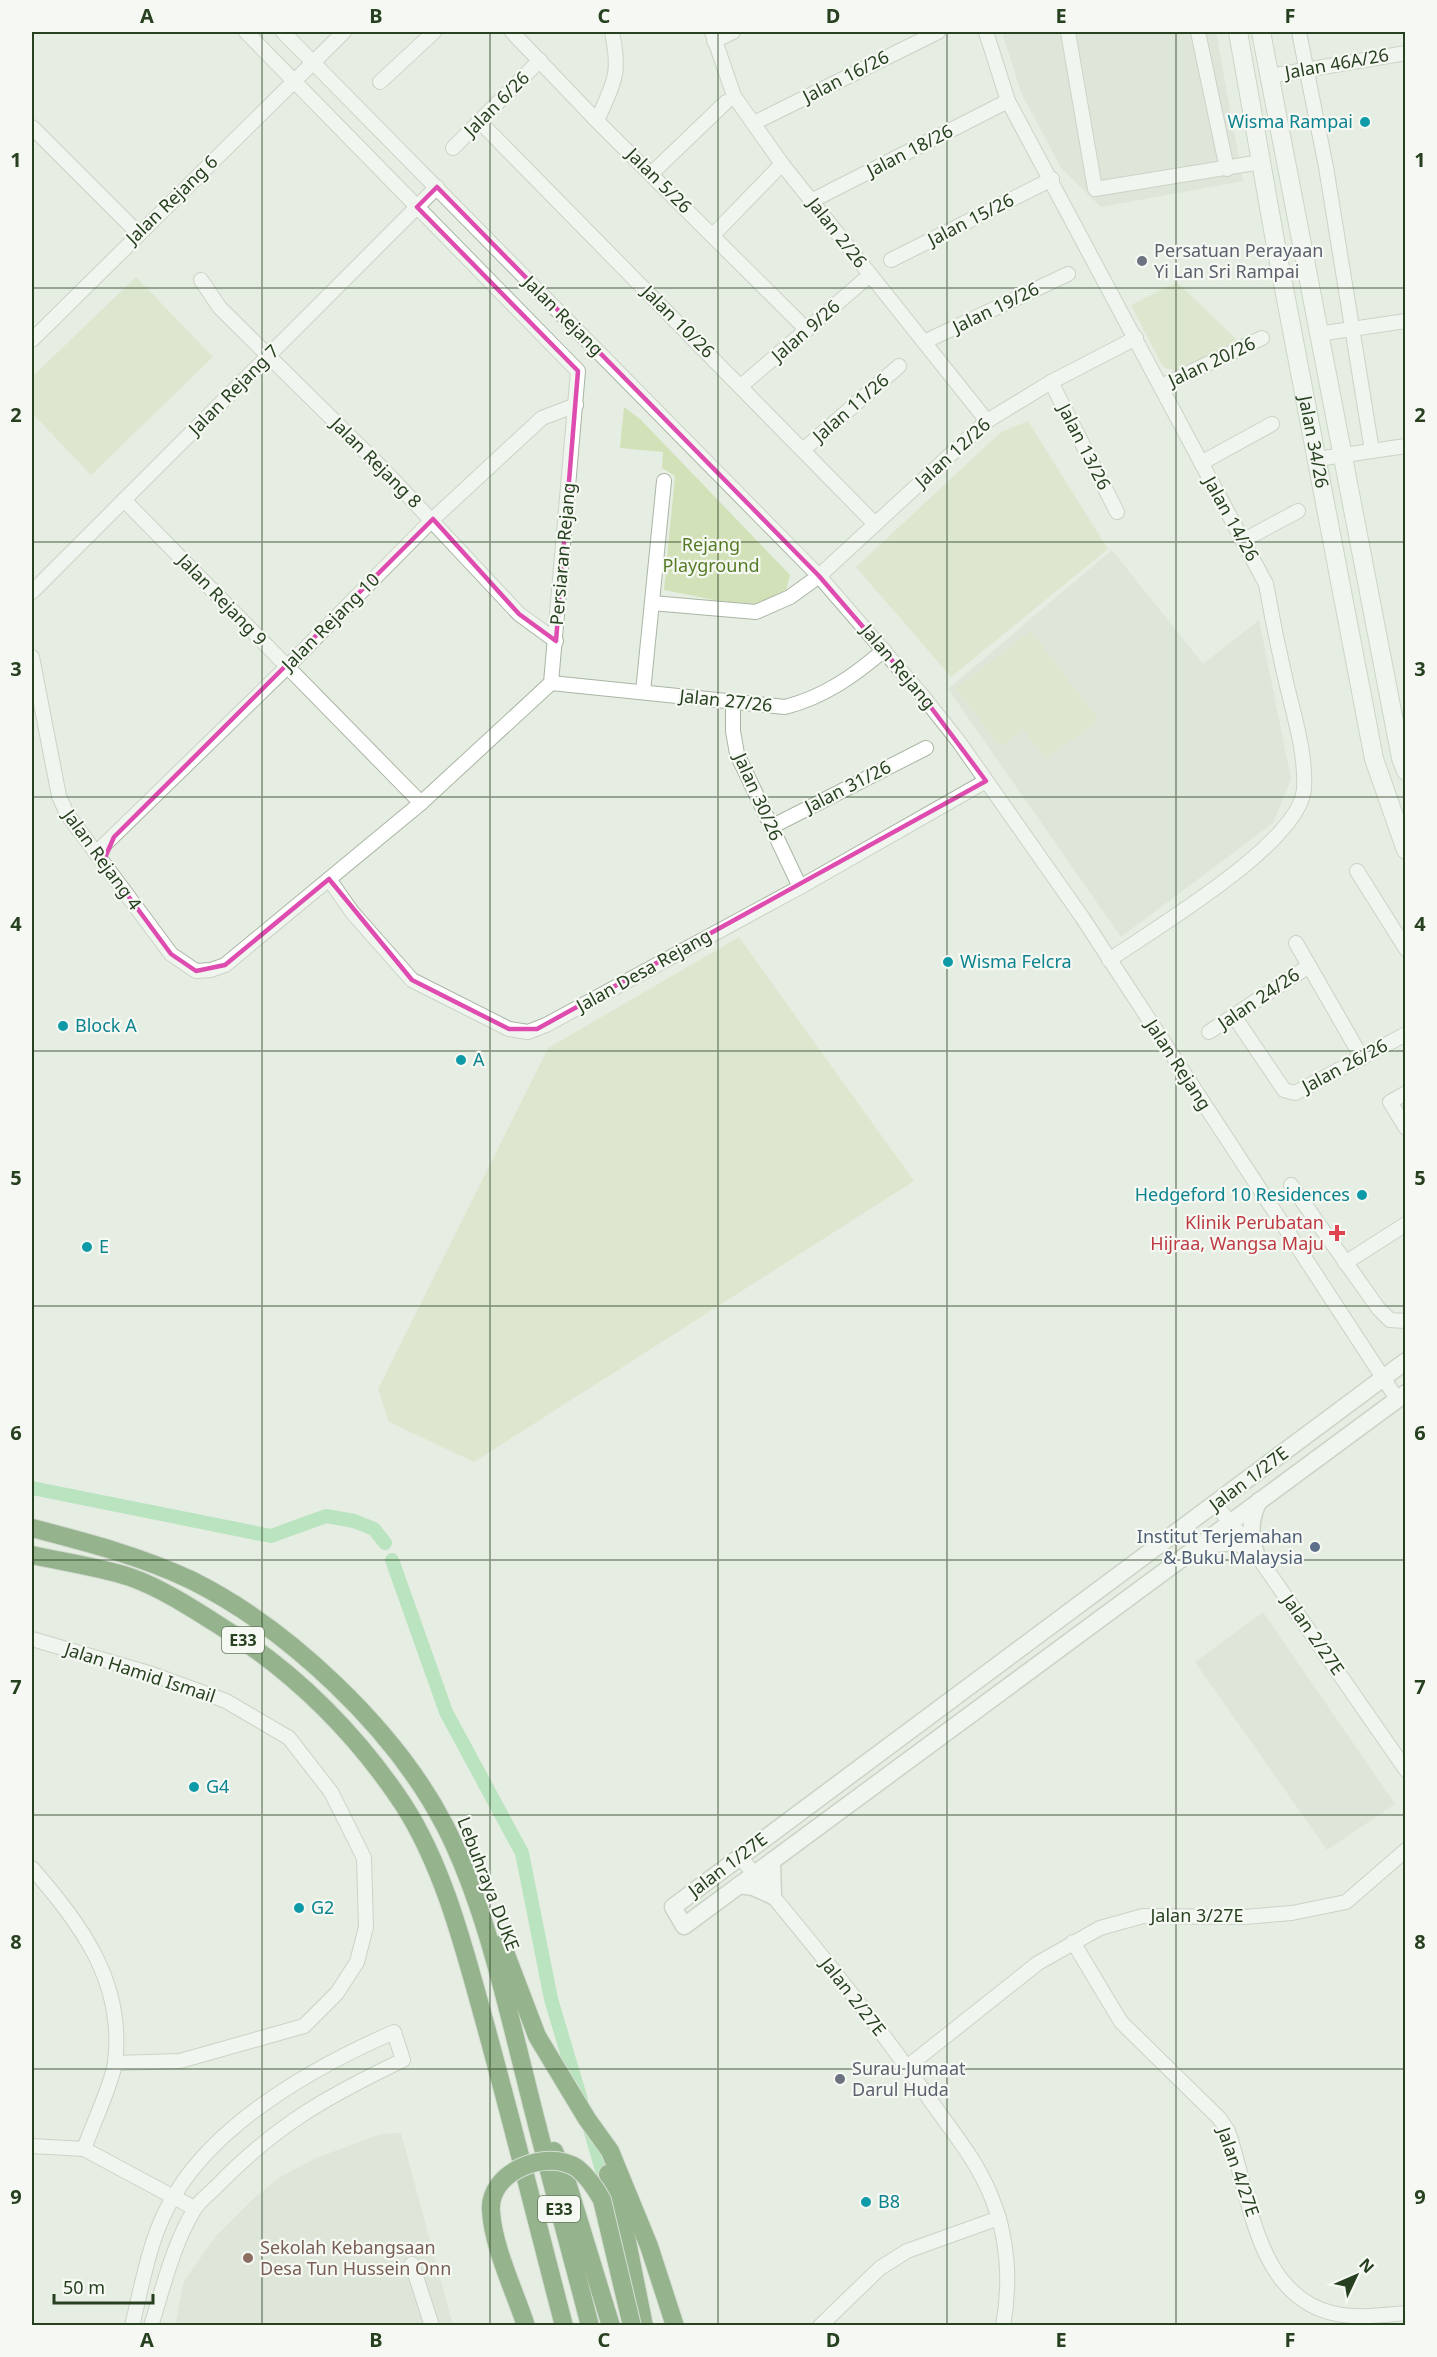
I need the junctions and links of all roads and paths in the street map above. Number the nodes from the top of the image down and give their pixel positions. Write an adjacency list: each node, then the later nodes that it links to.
1 (246, 32): 21 (street, Persiaran Rejang)
2 (283, 32): 18 (street, Jalan Rejang)
3 (344, 32): 18 (street, Jalan Rejang 6)
4 (434, 32): 22 (street)
5 (512, 32): 17 (street, Jalan 5/26)
6 (612, 32): 25 (street)
7 (733, 32): 15 (street)
8 (938, 32): 27 (street, Jalan 16/26)
9 (986, 32): 23 (street, Jalan 14/26)
10 (1068, 32): 32 (street)
11 (1198, 32): 32 (street)
12 (1238, 32): 30 (main road, Jalan 34/26)
13 (1261, 32): 20 (main road, Jalan 34/26)
14 (1299, 32): 19 (street)
15 (713, 36): 27 (street, Jalan 2/26)
16 (1406, 52): 19 (street, Jalan 46A/26)
17 (540, 60): 25 (street, Jalan 5/26); 26 (street, Jalan 6/26)
18 (313, 62): 21 (street, Jalan Rejang 6); 35 (street, Jalan Rejang)
19 (1305, 70): 20 (street, Jalan 46A/26); 45 (street)
20 (1269, 76): 47 (main road, Jalan 34/26)
21 (296, 80): 37 (street, Persiaran Rejang); 38 (street, Jalan Rejang 6)
22 (380, 82)
23 (1008, 101): 34 (street, Jalan 14/26); 36 (street, Jalan 18/26)
24 (726, 102): 33 (street)
25 (597, 121): 33 (street, Jalan 5/26)
26 (479, 122): 29 (street, Jalan 6/26); 55 (street, Jalan 10/26)
27 (754, 123): 31 (street, Jalan 2/26)
28 (32, 127): 38 (street)
29 (453, 148)
30 (1261, 162): 32 (street); 64 (main road, Jalan 34/26)
31 (782, 164): 36 (street, Jalan 2/26); 39 (street)
32 (1227, 169)
33 (652, 173): 39 (street, Jalan 5/26)
34 (1052, 179): 40 (street, Jalan 15/26); 48 (street, Jalan 14/26)
35 (437, 188): 37 (street, Jalan Rejang 7); 73 (street, Jalan Rejang)
36 (813, 200): 42 (street, Jalan 2/26)
37 (417, 207): 52 (street, Jalan Rejang 7); 57 (street, Persiaran Rejang)
38 (138, 233): 50 (street, Jalan Rejang 6)
39 (713, 236): 46 (street, Jalan 5/26)
40 (891, 260)
41 (1068, 274): 51 (street, Jalan 19/26)
42 (870, 275): 46 (street, Jalan 9/26); 51 (street, Jalan 2/26)
43 (201, 280): 52 (street, Jalan Rejang 8)
44 (1406, 321): 45 (street)
45 (1351, 329): 47 (street); 62 (street)
46 (807, 330): 55 (street, Jalan 9/26)
47 (1318, 334): 63 (main road, Jalan 34/26)
48 (1136, 338): 54 (street, Jalan 12/26); 56 (street, Jalan 14/26)
49 (1262, 338): 56 (street, Jalan 20/26)
50 (32, 340)
51 (924, 342): 58 (street, Jalan 2/26)
52 (268, 356): 67 (street, Jalan Rejang 7); 70 (street, Jalan Rejang 8)
53 (899, 366): 61 (street, Jalan 11/26)
54 (1051, 382): 58 (street, Jalan 12/26); 69 (street, Jalan 13/26)
55 (741, 386): 61 (street, Jalan 10/26)
56 (1161, 386): 65 (street, Jalan 14/26)
57 (576, 405): 70 (street, Jalan Rejang 10); 76 (street, Persiaran Rejang)
58 (987, 421): 71 (street, Jalan 12/26)
59 (1272, 424): 65 (street)
60 (1406, 446): 62 (street)
61 (803, 450): 71 (street, Jalan 10/26)
62 (1372, 451): 63 (street)
63 (1342, 456): 64 (street); 84 (main road, Jalan 34/26)
64 (1317, 459): 90 (main road, Jalan 34/26)
65 (1201, 463): 72 (street, Jalan 14/26)
66 (664, 481): 75 (street)
67 (124, 500): 74 (street, Jalan Rejang 7); 79 (street, Jalan Rejang 9)
68 (1298, 511): 72 (street)
69 (1117, 512)
70 (432, 519): 76 (street, Jalan Rejang 8); 79 (street, Jalan Rejang 10)
71 (875, 524): 73 (street, Jalan 12/26)
72 (1244, 540): 97 (street, Jalan 14/26)
73 (819, 576): 75 (street, Jalan 12/26); 77 (street, Jalan Rejang)
74 (32, 592)
75 (652, 603): 81 (street)
76 (556, 641): 80 (street, Persiaran Rejang)
77 (884, 650): 82 (street, Jalan 27/26); 85 (street, Jalan Rejang)
78 (32, 657): 88 (street, Jalan Rejang 4)
79 (288, 666): 86 (street, Jalan Rejang 9); 89 (street, Jalan Rejang 10)
80 (551, 683): 81 (street, Jalan 27/26); 86 (street)
81 (643, 692): 82 (street, Jalan 27/26)
82 (733, 703): 87 (street, Jalan 30/26)
83 (926, 748): 87 (street, Jalan 31/26)
84 (1406, 771)
85 (986, 781): 94 (street, Jalan Desa Rejang); 97 (street, Jalan Rejang)
86 (421, 803): 93 (street)
87 (771, 827): 94 (street, Jalan 30/26)
88 (82, 834): 89 (street); 91 (street, Jalan Rejang 4)
89 (114, 837): 91 (street)
90 (1406, 850)
91 (100, 858): 93 (street, Jalan Rejang 4)
92 (1357, 871): 96 (street)
93 (329, 879): 94 (street, Jalan Desa Rejang)
94 (800, 887)
95 (1296, 943): 98 (street)
96 (1406, 949)
97 (1110, 960): 110 (street, Jalan Rejang)
98 (1309, 966): 99 (street, Jalan 24/26); 102 (street)
99 (1234, 1016): 100 (street, Jalan 24/26); 102 (street, Jalan 26/26)
100 (1209, 1032)
101 (1406, 1034): 102 (street, Jalan 26/26)
102 (1362, 1058)
103 (1406, 1093): 104 (street)
104 (1406, 1128)
105 (1291, 1185): 107 (street)
106 (1406, 1224): 107 (street)
107 (1345, 1263): 108 (street)
108 (1406, 1321)
109 (1406, 1361): 110 (street, Jalan 1/27E)
110 (1383, 1378): 111 (street, Jalan Rejang); 113 (street, Jalan 1/27E)
111 (1401, 1396): 112 (street, Jalan 1/27E)
112 (1259, 1500): 114 (street, Jalan 1/27E); 117 (street)
113 (1215, 1504): 114 (street, Jalan 2/27E); 123 (street, Jalan 1/27E)
114 (1230, 1522): 116 (street, Jalan 1/27E); 117 (street, Jalan 2/27E)
115 (32, 1528): 121 (highway, Lebuhraya DUKE / E33)
116 (1198, 1546): 117 (street); 124 (street, Jalan 1/27E)
117 (1255, 1552): 120 (street, Jalan 2/27E)
118 (32, 1555): 147 (highway, E33)
119 (32, 1639): 130 (street, Jalan Hamid Ismail)
120 (1406, 1770)
121 (446, 1827): 132 (highway, Lebuhraya DUKE / E33); 133 (highway)
122 (1406, 1850): 129 (street, Jalan 3/27E)
123 (740, 1857): 126 (street, Jalan 2/27E); 127 (street, Jalan 1/27E)
124 (772, 1861): 126 (street, Jalan 1/27E); 128 (street)
125 (32, 1868): 130 (street)
126 (754, 1874): 127 (street, Jalan 1/27E); 128 (street, Jalan 2/27E)
127 (739, 1886): 128 (street)
128 (773, 1896): 131 (street, Jalan 2/27E)
129 (1073, 1942): 131 (street, Jalan 3/27E); 141 (street, Jalan 4/27E)
130 (115, 2064): 135 (street)
131 (907, 2067): 138 (street, Jalan 2/27E)
132 (528, 2092): 148 (highway, Lebuhraya DUKE / E33); 149 (highway)
133 (586, 2119): 151 (highway); 152 (highway)
134 (32, 2146): 135 (street)
135 (84, 2149): 136 (street)
136 (174, 2196): 137 (street); 137 (street); 142 (street)
137 (194, 2208): 143 (street)
138 (999, 2218): 153 (street); 154 (street, Jalan 2/27E)
139 (412, 2264): 144 (street)
140 (510, 2279): 145 (highway, bridge); 146 (highway, bridge); 150 (highway, bridge)
141 (1406, 2313)
142 (132, 2325)
143 (151, 2325)
144 (432, 2325)
145 (520, 2325)
146 (526, 2325)
147 (564, 2325)
148 (590, 2325)
149 (610, 2325)
150 (632, 2325)
151 (645, 2325)
152 (675, 2325)
153 (820, 2325)
154 (1003, 2325)

